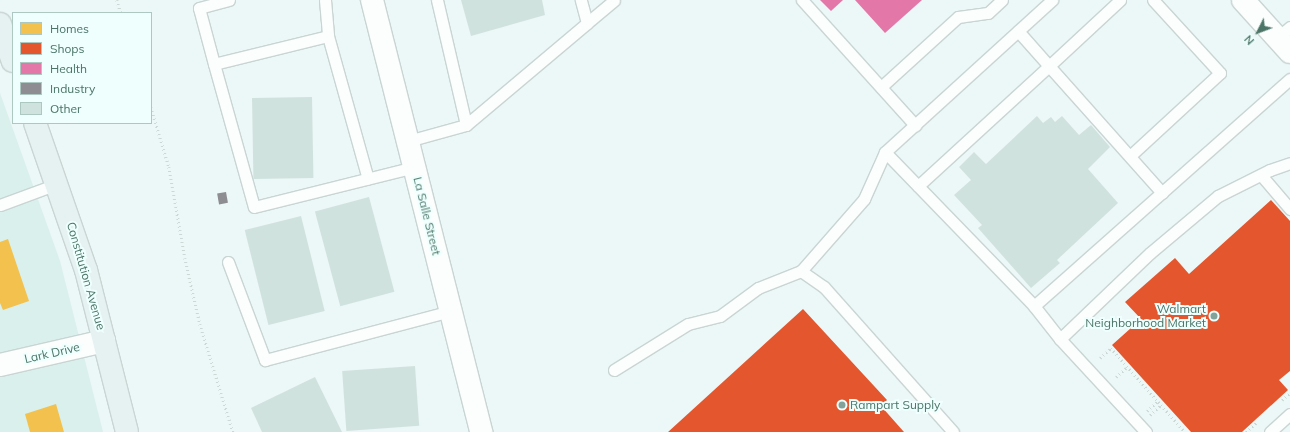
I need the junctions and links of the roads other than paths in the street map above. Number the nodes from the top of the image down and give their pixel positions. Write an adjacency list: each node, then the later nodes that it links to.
1 (229, 0): 19 (lane)
2 (324, 0): 16 (lane)
3 (372, 0): 26 (street, La Salle Street)
4 (437, 0): 24 (lane)
5 (581, 0): 13 (lane)
6 (614, 0): 13 (lane)
7 (802, 0): 22 (lane)
8 (1002, 0): 22 (lane)
9 (1052, 0): 14 (lane)
10 (1120, 0): 20 (lane)
11 (1153, 0): 28 (lane)
12 (1243, 0): 17 (street)
13 (587, 23): 24 (lane)
14 (1018, 31): 20 (lane); 25 (lane)
15 (2, 35): 18 (main road)
16 (328, 36): 19 (lane); 32 (lane)
17 (1286, 39)
18 (12, 59)
19 (214, 64): 32 (lane)
20 (1049, 66): 28 (lane); 34 (lane)
21 (1290, 79): 35 (lane)
22 (881, 87): 25 (lane)
23 (35, 124): 33 (main road, Constitution Avenue)
24 (466, 125): 26 (lane)
25 (915, 125): 27 (lane)
26 (408, 141): 30 (street, La Salle Street)
27 (885, 152): 34 (lane); 39 (lane)
28 (1131, 155): 35 (lane)
29 (1290, 163): 31 (lane)
30 (414, 167): 32 (lane); 41 (street, La Salle Street)
31 (1261, 175): 37 (lane); 42 (lane)
32 (368, 179)
33 (57, 184): 36 (lane); 43 (main road, Constitution Avenue)
34 (918, 186): 40 (lane)
35 (1162, 193): 40 (lane)
36 (0, 205)
37 (1290, 209)
38 (228, 262): 41 (lane)
39 (802, 271): 45 (lane); 49 (lane)
40 (1034, 306): 42 (lane)
41 (451, 311): 48 (street, La Salle Street)
42 (1060, 339): 50 (lane)
43 (104, 341): 44 (street, Lark Drive); 47 (main road, Constitution Avenue)
44 (0, 364)
45 (614, 370)
46 (1290, 414): 51 (lane)
47 (127, 432)
48 (482, 432)
49 (953, 432)
50 (1146, 432)
51 (1270, 432)

